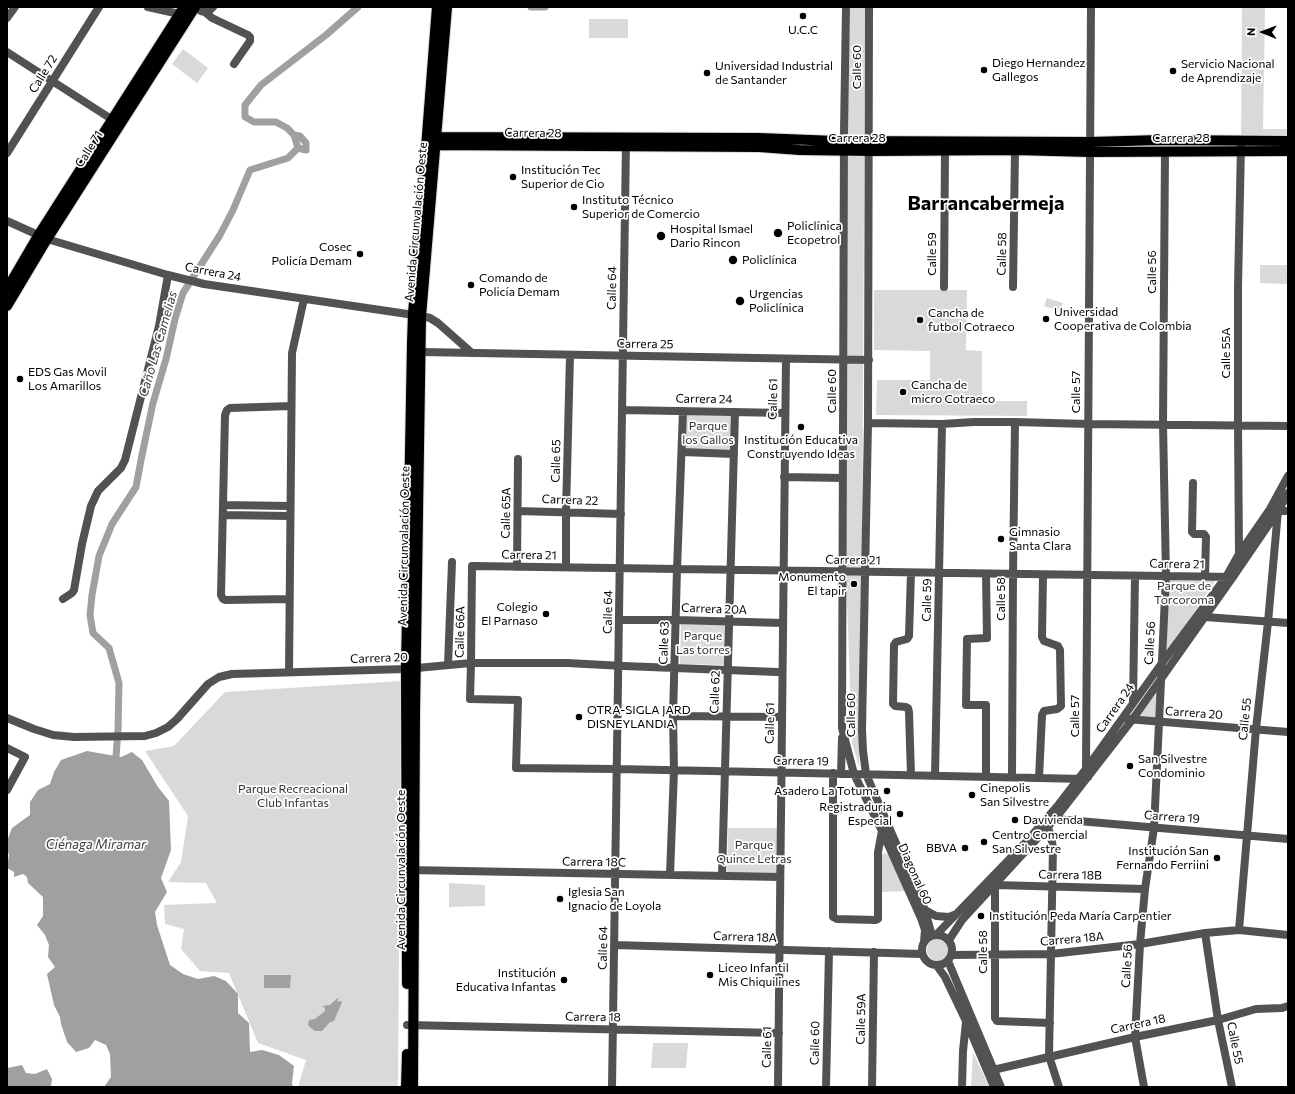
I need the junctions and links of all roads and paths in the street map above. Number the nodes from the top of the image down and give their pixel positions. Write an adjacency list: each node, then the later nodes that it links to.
1 (15, 7): 12 (street)
2 (99, 7): 15 (street, Calle 72)
3 (148, 7): 10 (street)
4 (213, 7): 11 (street)
5 (438, 7): 18 (main road, Avenida Circunvalación Oeste)
6 (447, 7): 18 (main road, Avenida Circunvalación Oeste)
7 (846, 7): 22 (street, Calle 60)
8 (869, 7): 17 (street, Calle 60)
9 (1091, 7): 23 (street, Calle 57)
10 (189, 10): 11 (street); 16 (main road, Calle 71)
11 (205, 12): 14 (street)
12 (7, 18)
13 (7, 52): 15 (street)
14 (234, 64)
15 (53, 82): 16 (street); 30 (street, Calle 72)
16 (116, 122): 32 (main road, Calle 71)
17 (868, 140): 22 (main road, Carrera 28); 23 (main road, Carrera 28); 26 (street, Calle 60)
18 (431, 141): 21 (main road, Carrera 28); 39 (main road, Avenida Circunvalación Oeste)
19 (1241, 141): 20 (main road, Carrera 28); 23 (main road, Carrera 28); 29 (street, Calle 55A)
20 (1288, 141)
21 (626, 142): 22 (main road, Carrera 28); 43 (street, Calle 64)
22 (844, 146): 26 (main road, Carrera 28); 45 (street, Calle 60)
23 (1090, 147): 25 (main road, Carrera 28); 27 (main road, Carrera 28); 55 (street, Calle 57)
24 (945, 150): 25 (main road, Carrera 28); 26 (main road, Carrera 28); 34 (street, Calle 59)
25 (1015, 150): 35 (street, Calle 58)
26 (868, 151): 46 (street, Calle 60)
27 (1165, 151): 29 (main road, Carrera 28); 56 (street, Calle 56)
28 (1288, 151): 29 (main road, Carrera 28)
29 (1240, 152): 57 (street, Calle 55A)
30 (7, 153)
31 (7, 221): 32 (street, Carrera 24)
32 (43, 238): 33 (street, Carrera 24); 36 (main road, Calle 71); 38 (main road, Calle 71)
33 (168, 275): 37 (street, Carrera 24); 98 (street)
34 (944, 287)
35 (1013, 287)
36 (7, 289)
37 (304, 299): 39 (street, Carrera 24); 47 (street)
38 (7, 306)
39 (417, 315): 40 (main road, Avenida Circunvalación Oeste); 41 (street, Carrera 24); 112 (main road, Avenida Circunvalación Oeste)
40 (421, 352): 41 (street, Carrera 25); 112 (main road, Avenida Circunvalación Oeste)
41 (472, 353): 42 (street, Carrera 25)
42 (570, 355): 43 (street, Carrera 25); 72 (street, Calle 65)
43 (623, 356): 44 (street, Carrera 25); 48 (street, Calle 64)
44 (786, 359): 45 (street, Carrera 25); 51 (street, Calle 61)
45 (844, 360): 46 (street, Carrera 25); 64 (street, Calle 60)
46 (868, 360): 53 (street, Calle 60)
47 (291, 406): 67 (street); 68 (street)
48 (623, 410): 49 (street, Carrera 24); 73 (street, Calle 64)
49 (683, 411): 50 (street, Carrera 24); 59 (street, Calle 63)
50 (735, 412): 51 (street, Carrera 24); 60 (street, Calle 62)
51 (785, 413): 63 (street, Calle 61)
52 (1015, 422): 54 (street); 55 (street); 91 (street, Calle 58)
53 (868, 423): 54 (street); 87 (street, Calle 60)
54 (942, 424): 89 (street, Calle 59)
55 (1088, 424): 56 (street); 93 (street, Calle 57)
56 (1163, 424): 57 (street); 95 (street, Calle 56)
57 (1238, 425): 58 (street); 76 (street, Calle 55A)
58 (1288, 426)
59 (682, 452): 60 (street); 83 (street, Calle 63)
60 (734, 454): 84 (street, Calle 62)
61 (518, 459): 69 (street, Calle 65A)
62 (1288, 476): 76 (street, Carrera 24)
63 (784, 477): 64 (street); 85 (street, Calle 61)
64 (843, 478): 86 (street, Calle 60)
65 (1193, 483): 96 (street)
66 (1288, 493): 70 (street, Carrera 24)
67 (223, 505): 68 (street); 74 (street)
68 (290, 506): 75 (street)
69 (518, 511): 72 (street, Carrera 22); 80 (street, Calle 65A)
70 (1278, 511): 71 (street); 78 (street, Carrera 24); 104 (street, Calle 55)
71 (1288, 511)
72 (566, 512): 73 (street, Carrera 22); 81 (street, Calle 65)
73 (621, 514): 82 (street, Calle 64)
74 (223, 515): 75 (street); 99 (street)
75 (290, 516): 99 (street)
76 (1240, 554): 78 (street, Calle 55A); 97 (street, Carrera 24)
77 (452, 562): 109 (street)
78 (1241, 564): 97 (street, Carrera 24)
79 (472, 566): 80 (street, Carrera 21); 107 (street, Calle 66A)
80 (517, 567): 81 (street, Carrera 21)
81 (566, 567): 82 (street, Carrera 21)
82 (620, 568): 83 (street, Carrera 21); 101 (street, Calle 64)
83 (677, 569): 84 (street, Carrera 21); 102 (street, Calle 63)
84 (731, 570): 85 (street, Carrera 21); 103 (street, Calle 62)
85 (784, 571): 86 (street, Carrera 21); 105 (street, Calle 61)
86 (843, 572): 87 (street, Carrera 21); 125 (street, Calle 60)
87 (865, 572): 88 (street, Carrera 21); 136 (street, Calle 60)
88 (911, 573): 89 (street, Carrera 21); 137 (street)
89 (940, 573): 90 (street, Carrera 21); 138 (street, Calle 59)
90 (986, 574): 91 (street, Carrera 21); 140 (street)
91 (1013, 574): 92 (street, Carrera 21); 141 (street, Calle 58)
92 (1043, 575): 93 (street, Carrera 21); 142 (street)
93 (1088, 575): 94 (street, Carrera 21); 139 (street, Calle 57)
94 (1135, 576): 95 (street, Carrera 21); 117 (street)
95 (1166, 576): 96 (street, Carrera 21); 108 (street, Calle 56)
96 (1205, 577): 97 (street, Carrera 21)
97 (1229, 577): 100 (street, Carrera 24); 108 (street, Carrera 24)
98 (63, 598)
99 (289, 599): 114 (street)
100 (1205, 617): 104 (street); 116 (street, Carrera 24)
101 (620, 620): 102 (street, Carrera 20A); 110 (street, Calle 64)
102 (676, 620): 103 (street, Carrera 20A); 111 (street, Calle 63)
103 (729, 621): 105 (street, Carrera 20A); 113 (street, Calle 62)
104 (1268, 622): 106 (street); 126 (street, Calle 55)
105 (783, 623): 121 (street, Calle 61)
106 (1288, 623)
107 (472, 663): 109 (street, Carrera 20); 110 (street, Carrera 20); 129 (street, Calle 66A)
108 (1162, 663): 116 (street, Calle 56); 117 (street, Carrera 24)
109 (448, 665): 112 (street, Carrera 20)
110 (619, 666): 111 (street, Carrera 20); 130 (street, Calle 64)
111 (675, 668): 113 (street, Carrera 20); 118 (street, Calle 63)
112 (410, 669): 114 (street, Carrera 20); 152 (main road, Avenida Circunvalación Oeste)
113 (728, 670): 115 (street, Carrera 20); 119 (street, Calle 62)
114 (288, 672): 120 (street, Carrera 20)
115 (777, 672)
116 (1161, 678): 123 (street, Carrera 24); 124 (street, Calle 56)
117 (1133, 703): 122 (street, Carrera 24)
118 (673, 716): 119 (street); 131 (street, Calle 63)
119 (726, 717): 121 (street); 132 (street, Calle 62)
120 (7, 718)
121 (782, 718): 133 (street, Calle 61)
122 (1122, 719): 123 (street, Carrera 20); 139 (street, Carrera 24)
123 (1132, 720): 124 (street, Carrera 20); 139 (street, Carrera 24)
124 (1159, 722): 126 (street, Carrera 20); 146 (street, Calle 56)
125 (842, 728): 134 (street); 135 (street, Calle 60)
126 (1256, 729): 127 (street, Carrera 20); 148 (street, Calle 55)
127 (1288, 732)
128 (7, 748): 143 (street)
129 (516, 768): 130 (street, Carrera 19)
130 (617, 769): 131 (street, Carrera 19); 153 (street, Calle 64)
131 (674, 770): 132 (street, Carrera 19); 154 (street, Calle 63)
132 (724, 771): 133 (street, Carrera 19); 155 (street, Calle 62)
133 (782, 772): 134 (street, Carrera 19); 156 (street, Calle 61)
134 (837, 774): 135 (street, Carrera 19); 150 (street)
135 (854, 774): 136 (street, Carrera 19); 147 (street, Diagonal 60)
136 (866, 774): 137 (street, Carrera 19); 160 (street, Diagonal 60)
137 (911, 775): 138 (street, Carrera 19)
138 (935, 776): 140 (street, Carrera 19)
139 (1084, 776): 142 (street, Carrera 19); 144 (street, Carrera 24); 161 (street, Carrera 24)
140 (986, 777): 141 (street, Carrera 19)
141 (1012, 777): 142 (street, Carrera 19)
142 (1039, 778)
143 (7, 790)
144 (1055, 819): 145 (street, Carrera 24); 146 (street, Carrera 19)
145 (1048, 828): 157 (street, Carrera 24); 158 (street)
146 (1154, 828): 148 (street, Carrera 19); 159 (street, Calle 56)
147 (882, 831): 150 (street); 151 (street, Diagonal 60)
148 (1246, 835): 149 (street, Carrera 19); 162 (street, Calle 55)
149 (1288, 839)
150 (878, 852): 151 (street)
151 (892, 852): 167 (street, Diagonal 60)
152 (410, 870): 153 (street, Carrera 18C); 182 (main road, Avenida Circunvalación Oeste)
153 (616, 874): 154 (street, Carrera 18C); 169 (street, Calle 64)
154 (670, 875): 155 (street, Carrera 18C)
155 (722, 876): 156 (street, Carrera 18C)
156 (780, 878): 170 (street, Calle 61)
157 (995, 885): 158 (street, Carrera 18B); 166 (street, Carrera 24); 174 (street, Calle 58)
158 (1052, 887): 159 (street, Carrera 18B); 175 (street)
159 (1145, 889): 168 (street, Calle 56)
160 (925, 910): 161 (street); 164 (street, Diagonal 60)
161 (954, 915): 164 (street, Carrera 24)
162 (1239, 930): 163 (street, Carrera 18A); 165 (street, Carrera 18A)
163 (1205, 933): 168 (street, Carrera 18A); 179 (street, Calle 55)
164 (935, 935): 166 (street); 167 (street)
165 (1288, 935)
166 (949, 940): 176 (street)
167 (924, 942): 173 (street)
168 (1140, 944): 175 (street, Carrera 18A); 185 (street, Calle 56)
169 (614, 945): 170 (street, Carrera 18A); 183 (street, Calle 64)
170 (780, 950): 171 (street, Carrera 18A); 184 (street, Calle 61)
171 (829, 951): 172 (street, Carrera 18A); 194 (street, Calle 60)
172 (874, 952): 173 (street, Carrera 18A); 195 (street, Calle 59A)
173 (922, 954): 177 (street)
174 (995, 954): 175 (street, Carrera 18A); 176 (street, Carrera 18A); 181 (street, Calle 58)
175 (1051, 954): 181 (street)
176 (950, 958): 177 (street); 189 (street)
177 (937, 966): 180 (street)
178 (1288, 1006): 179 (street, Carrera 18)
179 (1218, 1020): 185 (street, Carrera 18); 201 (street, Calle 55)
180 (966, 1021): 186 (street); 187 (street)
181 (1050, 1023): 188 (street)
182 (411, 1025): 183 (street, Carrera 18); 190 (main road, Avenida Circunvalación Oeste); 191 (main road, Avenida Circunvalación Oeste)
183 (613, 1029): 184 (street, Carrera 18); 192 (street, Calle 64)
184 (779, 1033): 193 (street, Calle 61)
185 (1135, 1037): 188 (street, Carrera 18); 200 (street, Calle 56)
186 (977, 1047): 187 (street); 197 (street)
187 (963, 1051): 196 (street)
188 (1049, 1056): 189 (street, Carrera 18); 199 (street)
189 (993, 1070): 198 (street)
190 (406, 1087)
191 (414, 1087)
192 (612, 1087)
193 (778, 1087)
194 (826, 1087)
195 (872, 1087)
196 (962, 1087)
197 (994, 1087)
198 (1001, 1087)
199 (1059, 1087)
200 (1144, 1087)
201 (1232, 1087)

